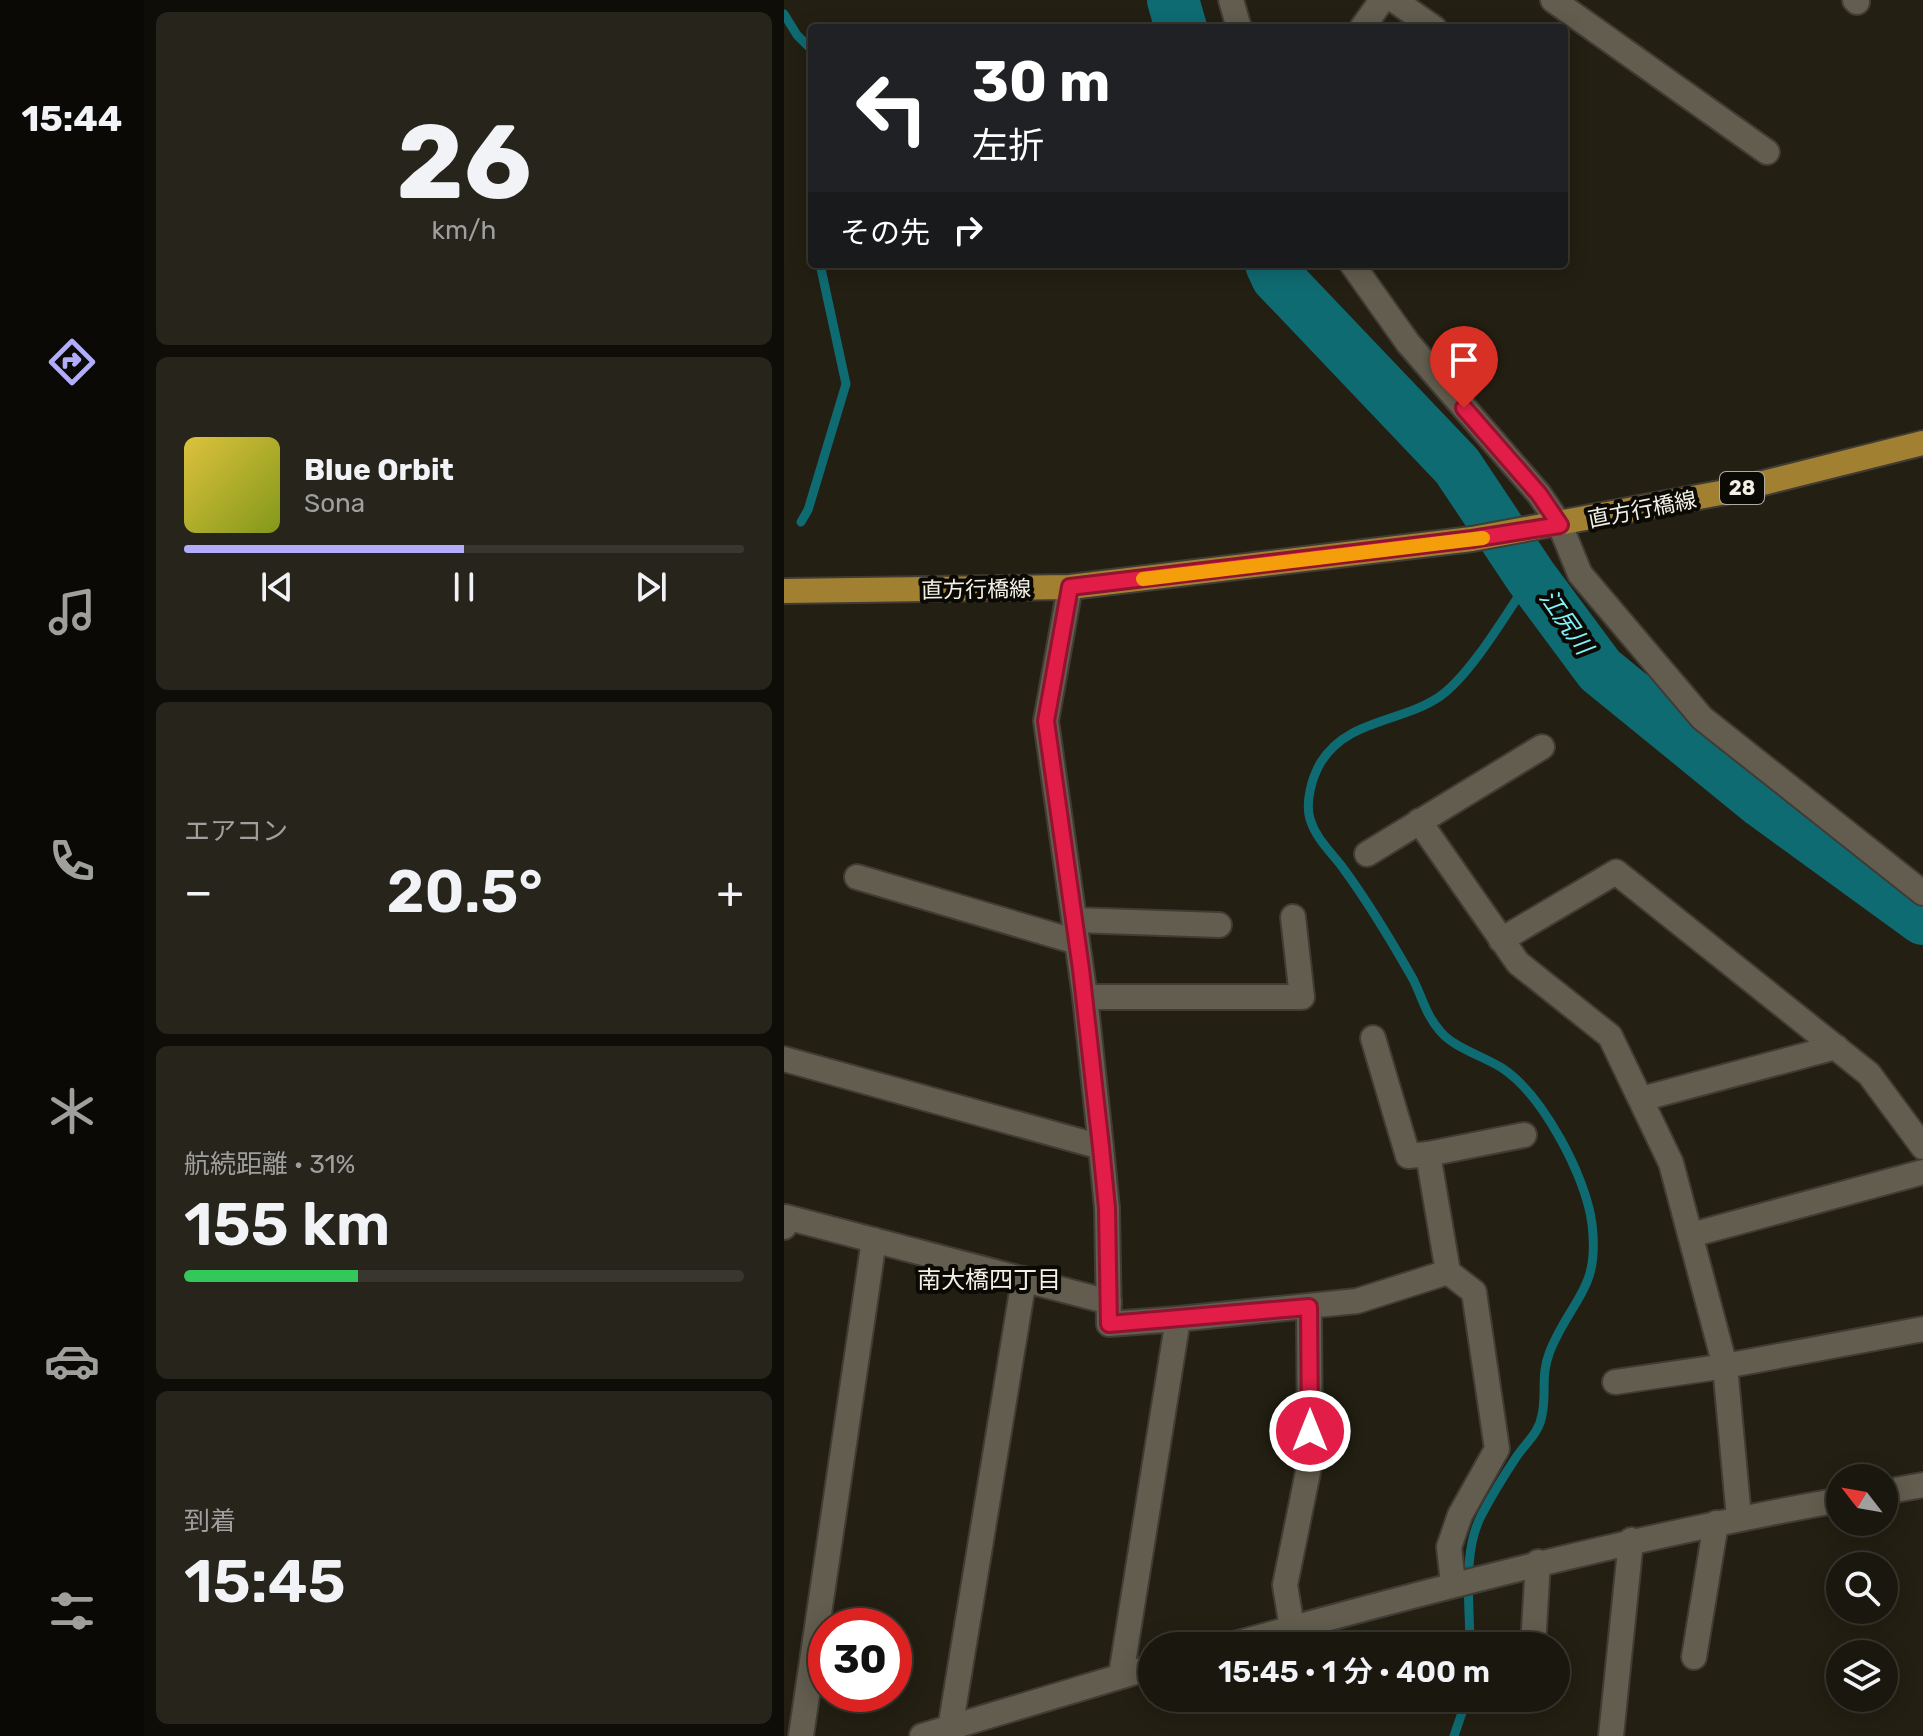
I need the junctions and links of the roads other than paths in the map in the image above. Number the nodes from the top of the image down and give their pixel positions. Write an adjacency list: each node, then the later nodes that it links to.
1 (1231, 0): 5 (street)
2 (1382, 0): 6 (street)
3 (1394, 0): 7 (street)
4 (1553, 0): 8 (street)
5 (1238, 24)
6 (1365, 24)
7 (1428, 24)
8 (1767, 152)
9 (1355, 268): 11 (street)
10 (1923, 443): 11 (main road, 直方行橋線 / 28)
11 (1560, 525): 12 (main road, 直方行橋線 / 28); 18 (street)
12 (1070, 587): 13 (main road, 直方行橋線 / 28); 21 (street)
13 (784, 591)
14 (1542, 747): 15 (street)
15 (1419, 821): 16 (street); 22 (street)
16 (1367, 854)
17 (857, 877): 21 (street)
18 (1923, 893)
19 (1293, 917): 23 (street)
20 (1219, 925): 21 (street)
21 (1076, 931): 23 (street)
22 (1501, 940): 25 (street); 27 (street)
23 (1085, 997): 29 (street)
24 (1373, 1038): 31 (street)
25 (1836, 1047): 27 (street); 30 (street)
26 (784, 1059): 29 (street)
27 (1641, 1099): 34 (street)
28 (1524, 1135): 31 (street)
29 (1101, 1147): 38 (street)
30 (1923, 1147)
31 (1428, 1154): 36 (street)
32 (1923, 1172): 34 (street)
33 (784, 1227): 35 (street)
34 (1691, 1235): 42 (street)
35 (874, 1240): 37 (street); 58 (street)
36 (1448, 1272): 39 (street); 50 (street)
37 (1024, 1279): 38 (street); 57 (street)
38 (1109, 1302): 40 (street)
39 (1309, 1307): 40 (street); 51 (street)
40 (1178, 1319): 56 (street)
41 (1923, 1329): 42 (street)
42 (1725, 1366): 43 (street); 47 (street)
43 (1615, 1382)
44 (1923, 1485): 45 (street)
45 (1898, 1489)
46 (1826, 1502): 47 (street)
47 (1727, 1520): 48 (street); 54 (street)
48 (1631, 1540): 49 (street); 60 (street)
49 (1538, 1562): 50 (street); 53 (street)
50 (1453, 1583): 51 (street)
51 (1292, 1628): 52 (street)
52 (1278, 1632)
53 (1534, 1632)
54 (1694, 1657)
55 (1138, 1671): 56 (street)
56 (1121, 1675): 57 (street)
57 (950, 1729): 59 (street)
58 (801, 1736)
59 (922, 1736)
60 (1611, 1736)

